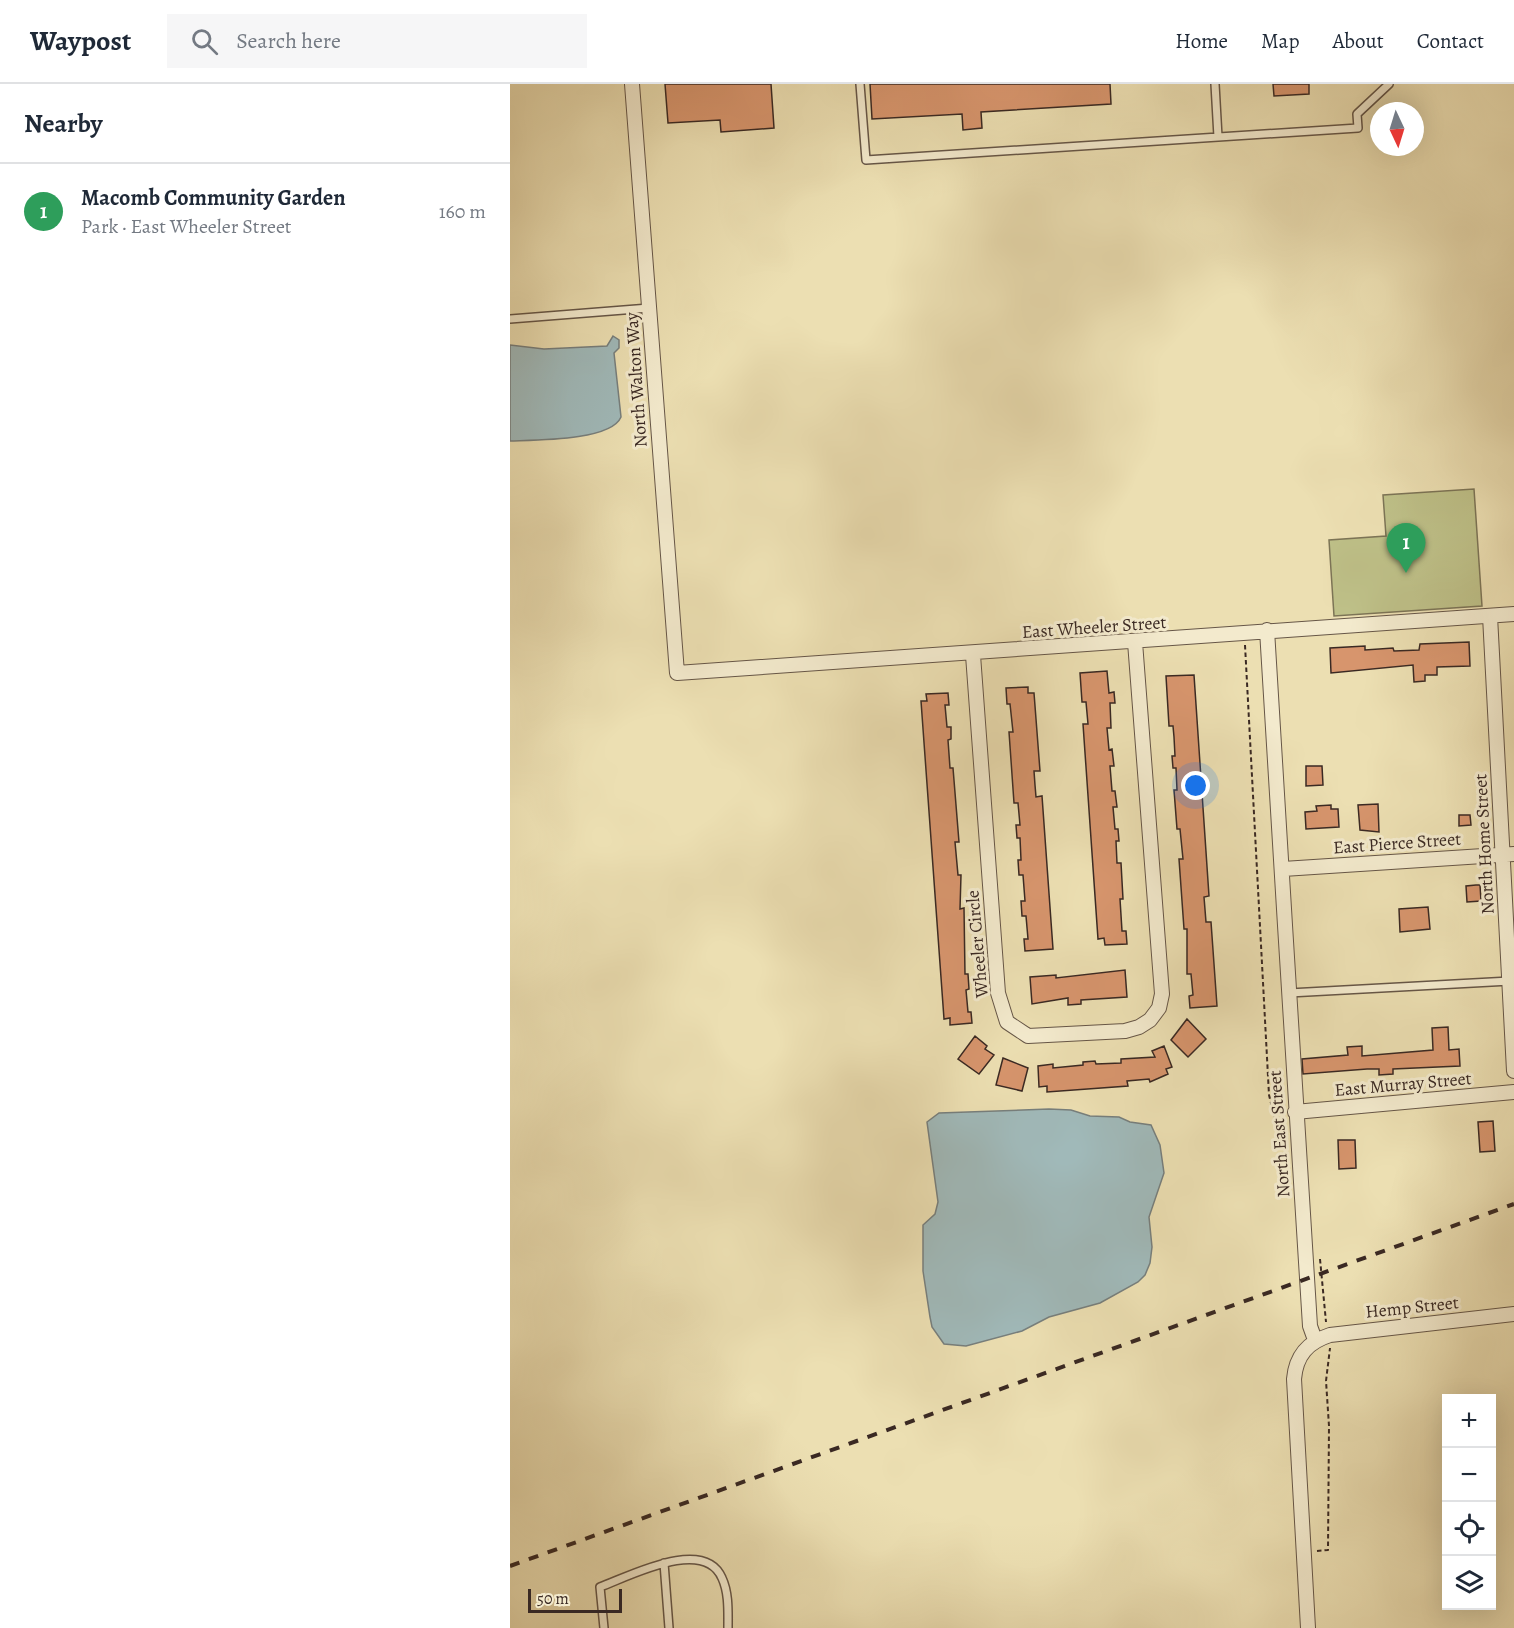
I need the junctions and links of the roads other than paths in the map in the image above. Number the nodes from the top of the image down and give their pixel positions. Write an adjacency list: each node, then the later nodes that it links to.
1 (632, 84): 6 (street, North Walton Way)
2 (860, 84): 5 (lane)
3 (1215, 84): 5 (lane)
4 (1389, 84): 5 (lane)
5 (1218, 137)
6 (649, 308): 7 (lane); 13 (street, North Walton Way)
7 (510, 319)
8 (1514, 614): 9 (street, East Wheeler Street)
9 (1490, 616): 10 (street, East Wheeler Street); 14 (street, North Home Street)
10 (1267, 630): 11 (street, East Wheeler Street); 15 (street, North East Street)
11 (1135, 642): 12 (street, East Wheeler Street); 12 (street, Wheeler Circle)
12 (973, 655): 13 (street, East Wheeler Street)
13 (677, 673)
14 (1509, 854): 15 (street, East Pierce Street); 16 (street, North Home Street)
15 (1283, 869): 17 (street, North East Street)
16 (1510, 981): 17 (lane); 18 (street, North Home Street)
17 (1289, 993): 20 (street, North East Street)
18 (1514, 1071)
19 (1514, 1092): 20 (street, East Murray Street)
20 (1295, 1112): 22 (street, North East Street)
21 (1514, 1314): 22 (street, Hemp Street)
22 (1315, 1340): 27 (street)
23 (664, 1563): 24 (lane); 25 (lane); 26 (lane)
24 (604, 1628)
25 (669, 1628)
26 (728, 1628)
27 (1308, 1628)

